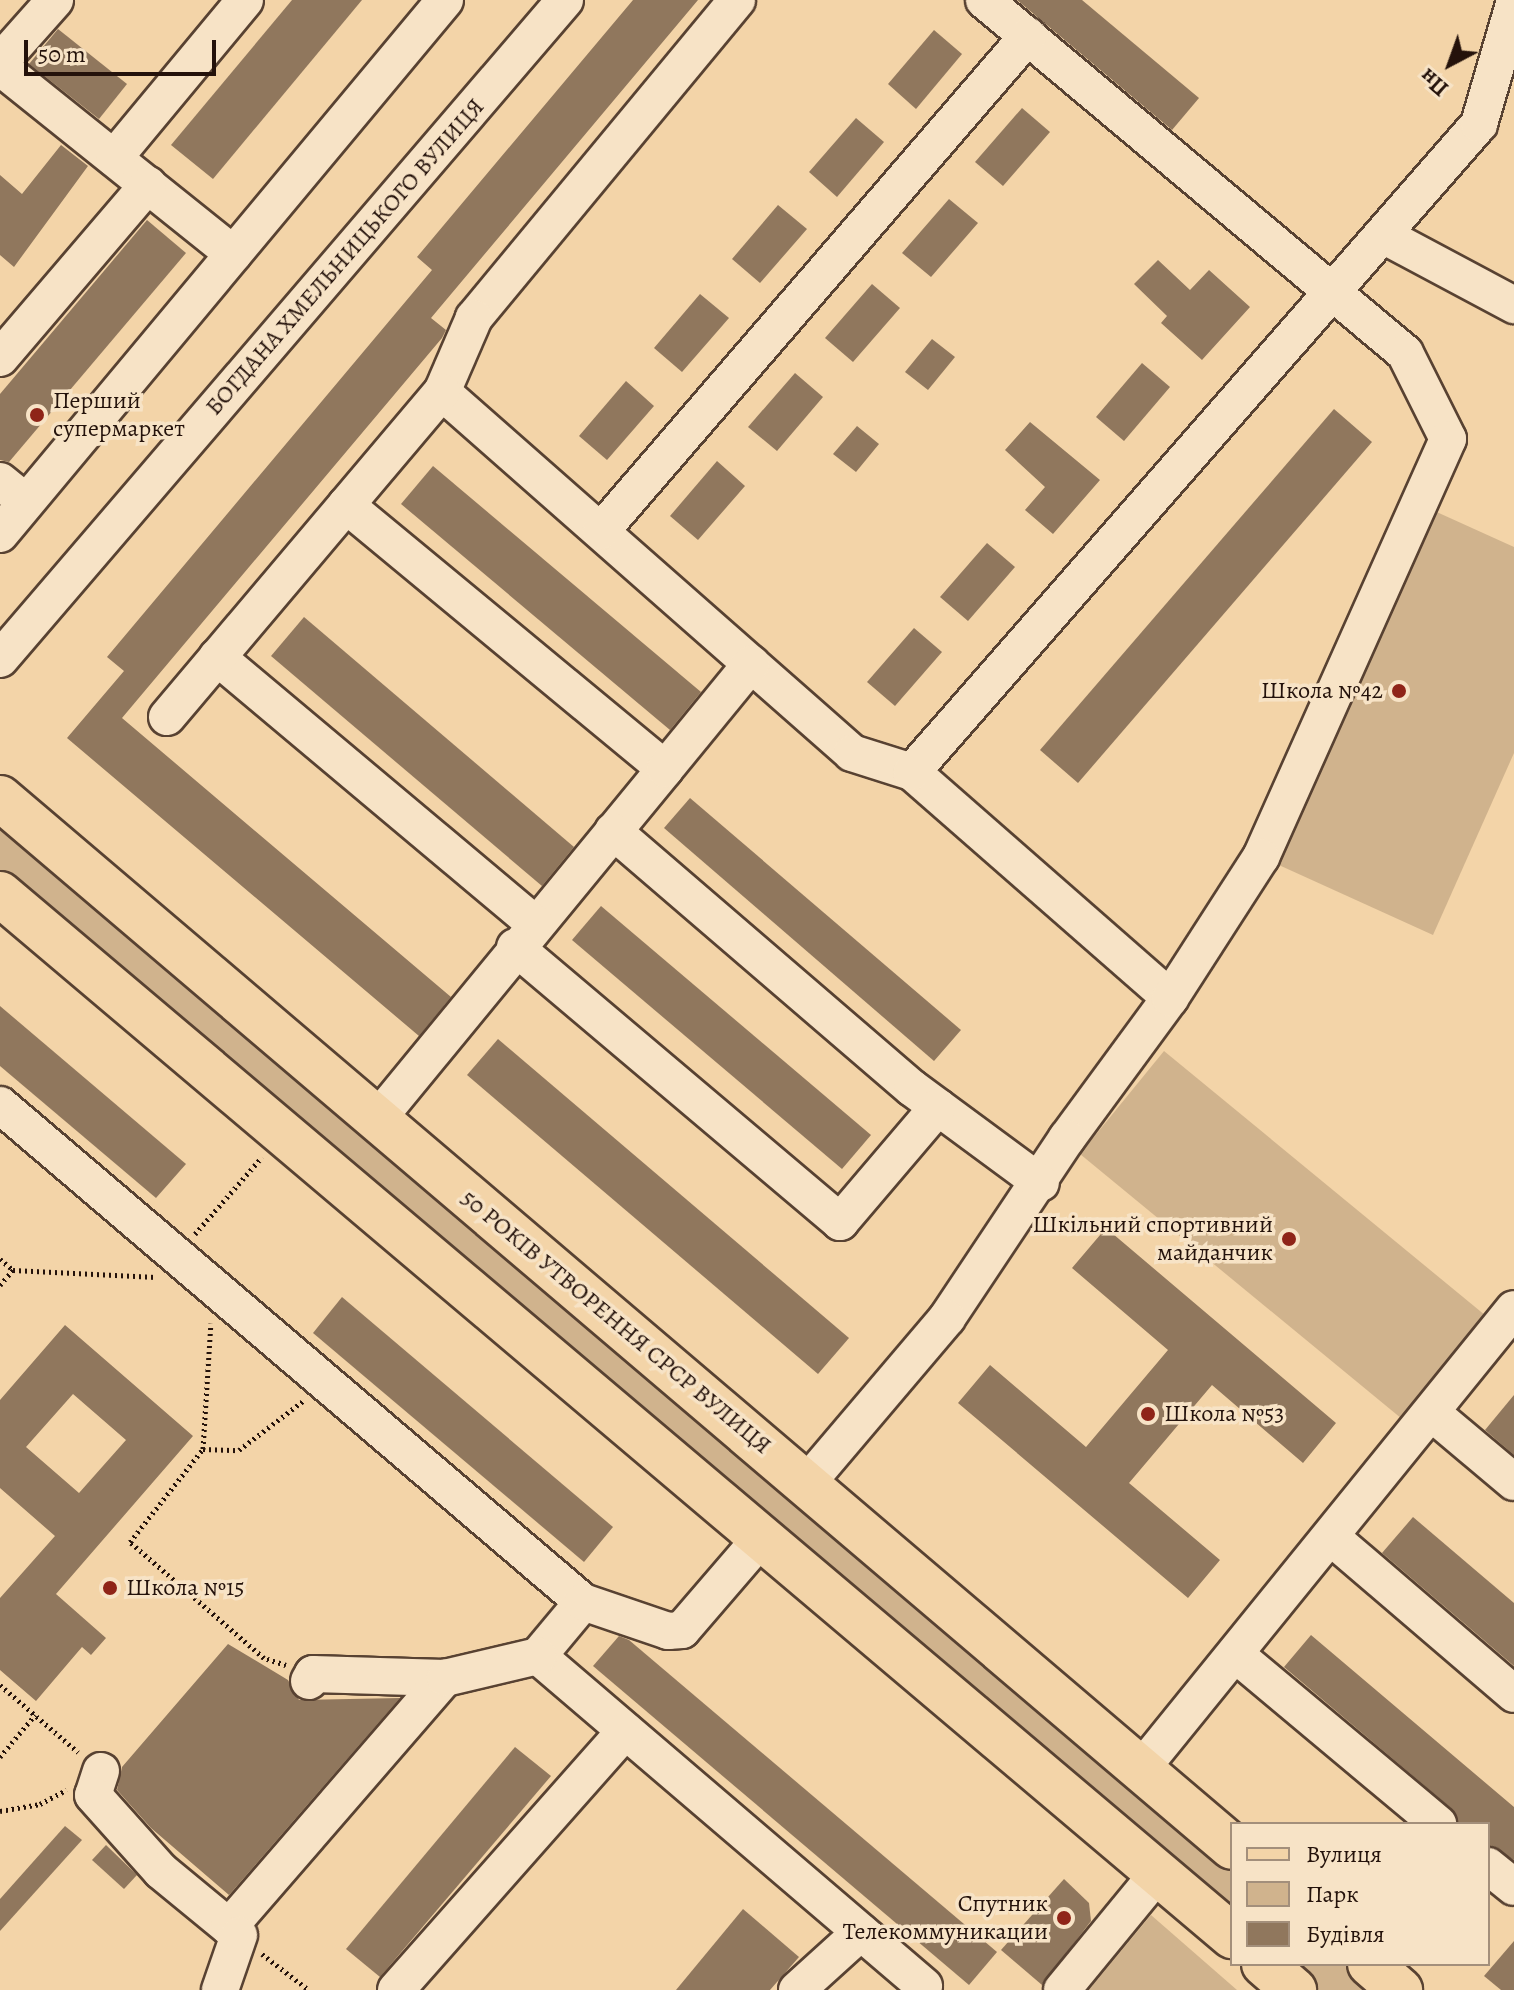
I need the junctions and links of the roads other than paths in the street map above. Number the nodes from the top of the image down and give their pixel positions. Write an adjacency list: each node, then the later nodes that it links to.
1 (55, 0): 9 (street)
2 (245, 0): 10 (street)
3 (445, 0): 13 (street)
4 (565, 0): 23 (street, БОГДАНА ХМЕЛЬНИЦЬКОГО ВУЛИЦЯ)
5 (737, 0): 17 (street)
6 (984, 0): 8 (street)
7 (1514, 4): 12 (street)
8 (1028, 36): 14 (street); 20 (street)
9 (0, 64): 10 (street)
10 (114, 158): 11 (street)
11 (148, 185): 13 (street); 16 (street)
12 (1383, 235): 14 (street); 15 (street)
13 (233, 254): 18 (street)
14 (1334, 293): 27 (street); 32 (street)
15 (1514, 305)
16 (0, 358)
17 (442, 392): 19 (street); 20 (street)
18 (13, 492): 21 (street)
19 (346, 505): 22 (street); 26 (street)
20 (601, 531): 24 (street)
21 (0, 534)
22 (217, 657): 25 (street); 31 (street)
23 (0, 659)
24 (751, 664): 26 (street); 27 (street)
25 (167, 717)
26 (665, 769): 29 (street)
27 (912, 772): 32 (street)
28 (0, 798): 35 (main road, 50 РОКІВ УТВОРЕННЯ СРСР ВУЛИЦЯ)
29 (613, 831): 31 (street); 34 (street)
30 (0, 894): 41 (main road)
31 (525, 936): 34 (street); 35 (street)
32 (1170, 998): 36 (street)
33 (0, 1105): 43 (street)
34 (938, 1107): 36 (street)
35 (378, 1119): 40 (main road, 50 РОКІВ УТВОРЕННЯ СРСР ВУЛИЦЯ)
36 (1041, 1183): 40 (street)
37 (1514, 1309): 38 (street)
38 (1432, 1413): 39 (street); 42 (street)
39 (1514, 1482)
40 (806, 1484): 50 (main road, 50 РОКІВ УТВОРЕННЯ СРСР ВУЛИЦЯ)
41 (762, 1537): 43 (street); 55 (main road)
42 (1331, 1537): 44 (street); 48 (street)
43 (583, 1602): 45 (street)
44 (1235, 1654): 50 (street); 52 (street)
45 (538, 1656): 47 (street); 49 (street)
46 (311, 1678): 47 (street)
47 (445, 1678): 51 (street)
48 (1514, 1694)
49 (625, 1731): 57 (street); 64 (street)
50 (1141, 1769): 53 (main road, 50 РОКІВ УТВОРЕННЯ СРСР ВУЛИЦЯ)
51 (101, 1771)
52 (1436, 1822)
53 (1230, 1845)
54 (1490, 1868): 56 (street)
55 (1158, 1873): 58 (main road); 66 (street)
56 (1514, 1887)
57 (861, 1932): 62 (street); 65 (street)
58 (1230, 1934)
59 (239, 1935): 63 (street)
60 (1266, 1966): 67 (main road)
61 (1372, 1966): 68 (main road)
62 (924, 1986)
63 (220, 1990)
64 (396, 1990)
65 (797, 1990)
66 (1062, 1990)
67 (1294, 1990)
68 (1400, 1990)

